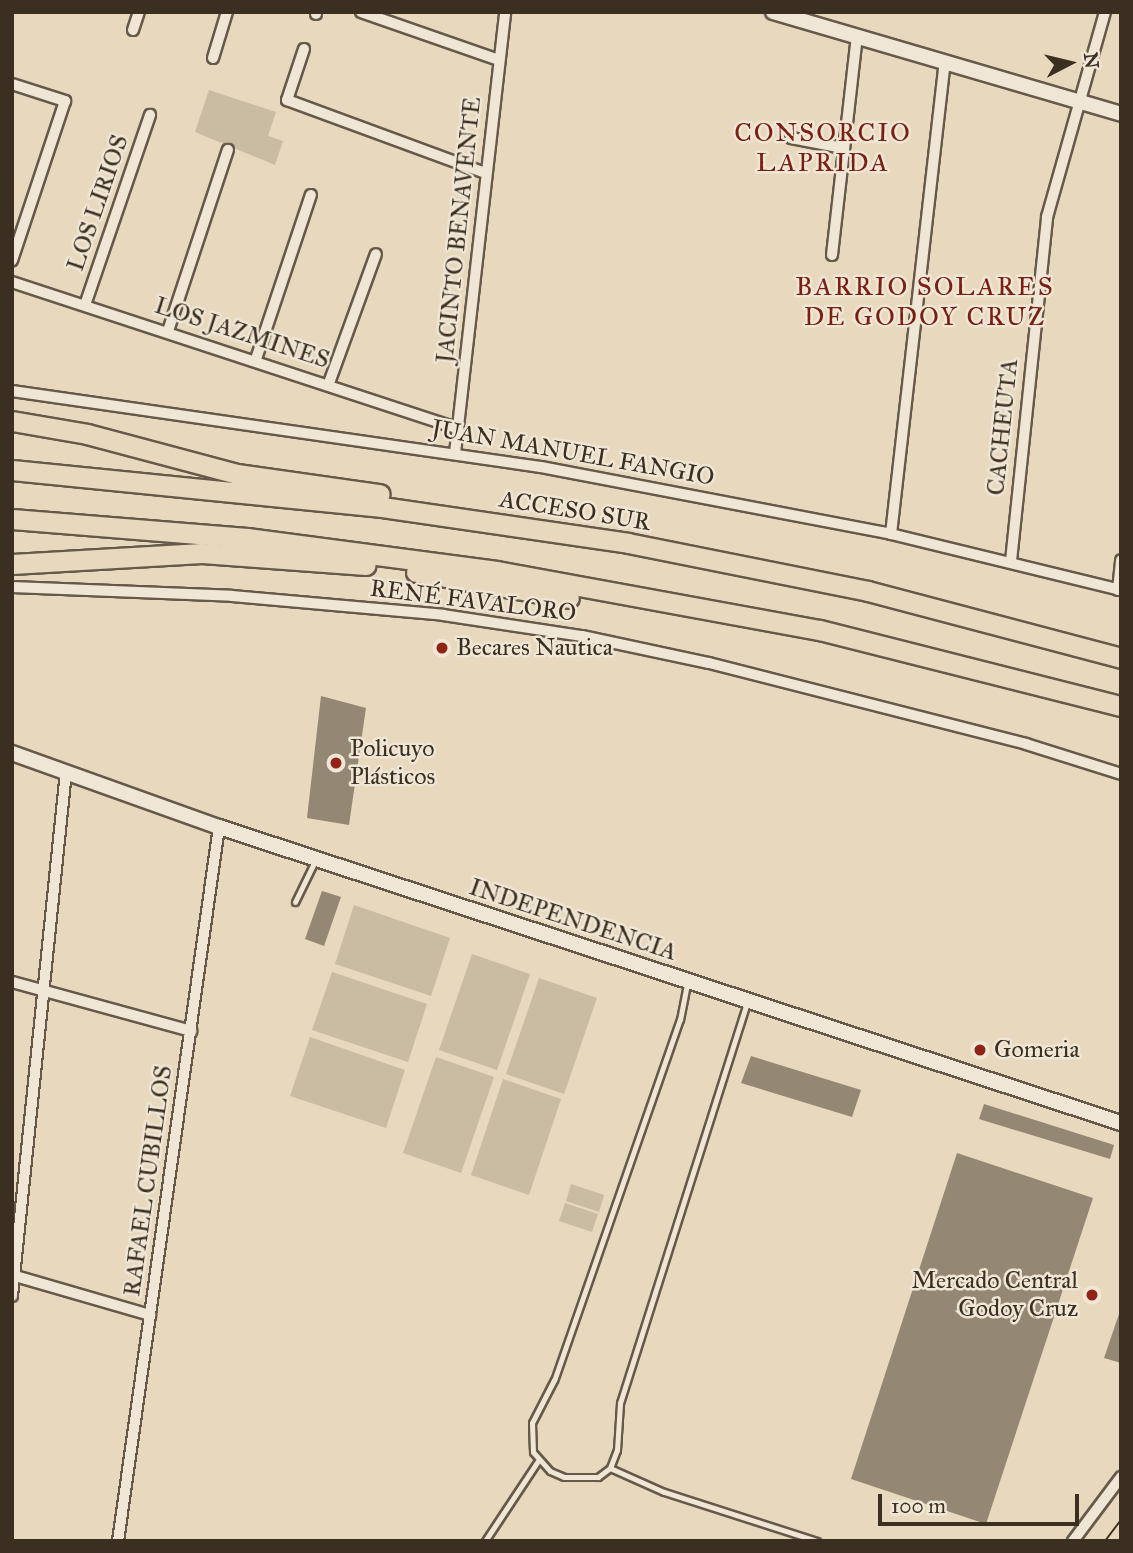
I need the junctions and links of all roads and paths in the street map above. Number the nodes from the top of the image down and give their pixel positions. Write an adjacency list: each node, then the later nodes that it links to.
1 (139, 12): 8 (street)
2 (227, 12): 11 (street)
3 (361, 12): 12 (street)
4 (505, 12): 12 (street, JACINTO BENAVENTE)
5 (773, 12): 7 (street)
6 (1105, 12): 15 (street, CACHEUTA)
7 (810, 18): 9 (street)
8 (133, 30)
9 (857, 37): 13 (street); 19 (street)
10 (304, 49): 21 (street)
11 (213, 58)
12 (499, 60): 21 (street, JACINTO BENAVENTE)
13 (945, 63): 15 (street); 37 (street)
14 (12, 84): 25 (street)
15 (1078, 102): 16 (street); 40 (street, CACHEUTA)
16 (1121, 114)
17 (150, 115): 27 (street, LOS LIRIOS)
18 (790, 138): 19 (street)
19 (843, 148): 24 (street)
20 (228, 150): 28 (street)
21 (485, 173): 33 (street, JACINTO BENAVENTE)
22 (311, 195): 29 (street)
23 (376, 254): 30 (street)
24 (832, 255)
25 (12, 260)
26 (12, 282): 27 (street, LOS JAZMINES)
27 (85, 305): 28 (street, LOS JAZMINES)
28 (169, 331): 29 (street, LOS JAZMINES)
29 (256, 359): 30 (street, LOS JAZMINES)
30 (329, 383): 33 (street, LOS JAZMINES)
31 (12, 391): 34 (street, JUAN MANUEL FANGIO)
32 (12, 421): 38 (highway)
33 (458, 429): 34 (street, JACINTO BENAVENTE)
34 (455, 453): 37 (street, JUAN MANUEL FANGIO)
35 (12, 470): 38 (highway, ACCESO SUR)
36 (12, 519): 44 (highway)
37 (891, 534): 40 (street, JUAN MANUEL FANGIO)
38 (628, 543): 45 (highway, ACCESO SUR)
39 (1121, 560): 43 (street)
40 (1011, 561): 43 (street, JUAN MANUEL FANGIO)
41 (12, 564): 44 (highway)
42 (12, 587): 49 (street, RENÉ FAVALORO)
43 (1119, 590)
44 (919, 655): 46 (highway)
45 (1121, 658)
46 (1121, 706)
47 (12, 753): 48 (street, INDEPENDENCIA)
48 (66, 772): 50 (street, INDEPENDENCIA); 55 (street)
49 (1121, 774)
50 (219, 827): 51 (street, INDEPENDENCIA); 57 (street, RAFAEL CUBILLOS)
51 (316, 858): 52 (lane); 54 (street, INDEPENDENCIA)
52 (295, 902)
53 (12, 982): 55 (street)
54 (687, 982): 56 (street, INDEPENDENCIA); 62 (lane)
55 (44, 991): 57 (street); 59 (street)
56 (747, 1002): 58 (street, INDEPENDENCIA); 63 (lane)
57 (191, 1031): 61 (street, RAFAEL CUBILLOS)
58 (1121, 1123)
59 (13, 1275): 60 (street); 61 (street)
60 (12, 1296)
61 (150, 1315): 65 (street, RAFAEL CUBILLOS)
62 (538, 1461): 63 (lane); 66 (lane)
63 (610, 1468): 67 (lane)
64 (1121, 1477): 68 (street)
65 (118, 1541)
66 (485, 1541)
67 (817, 1541)
68 (1073, 1541)

